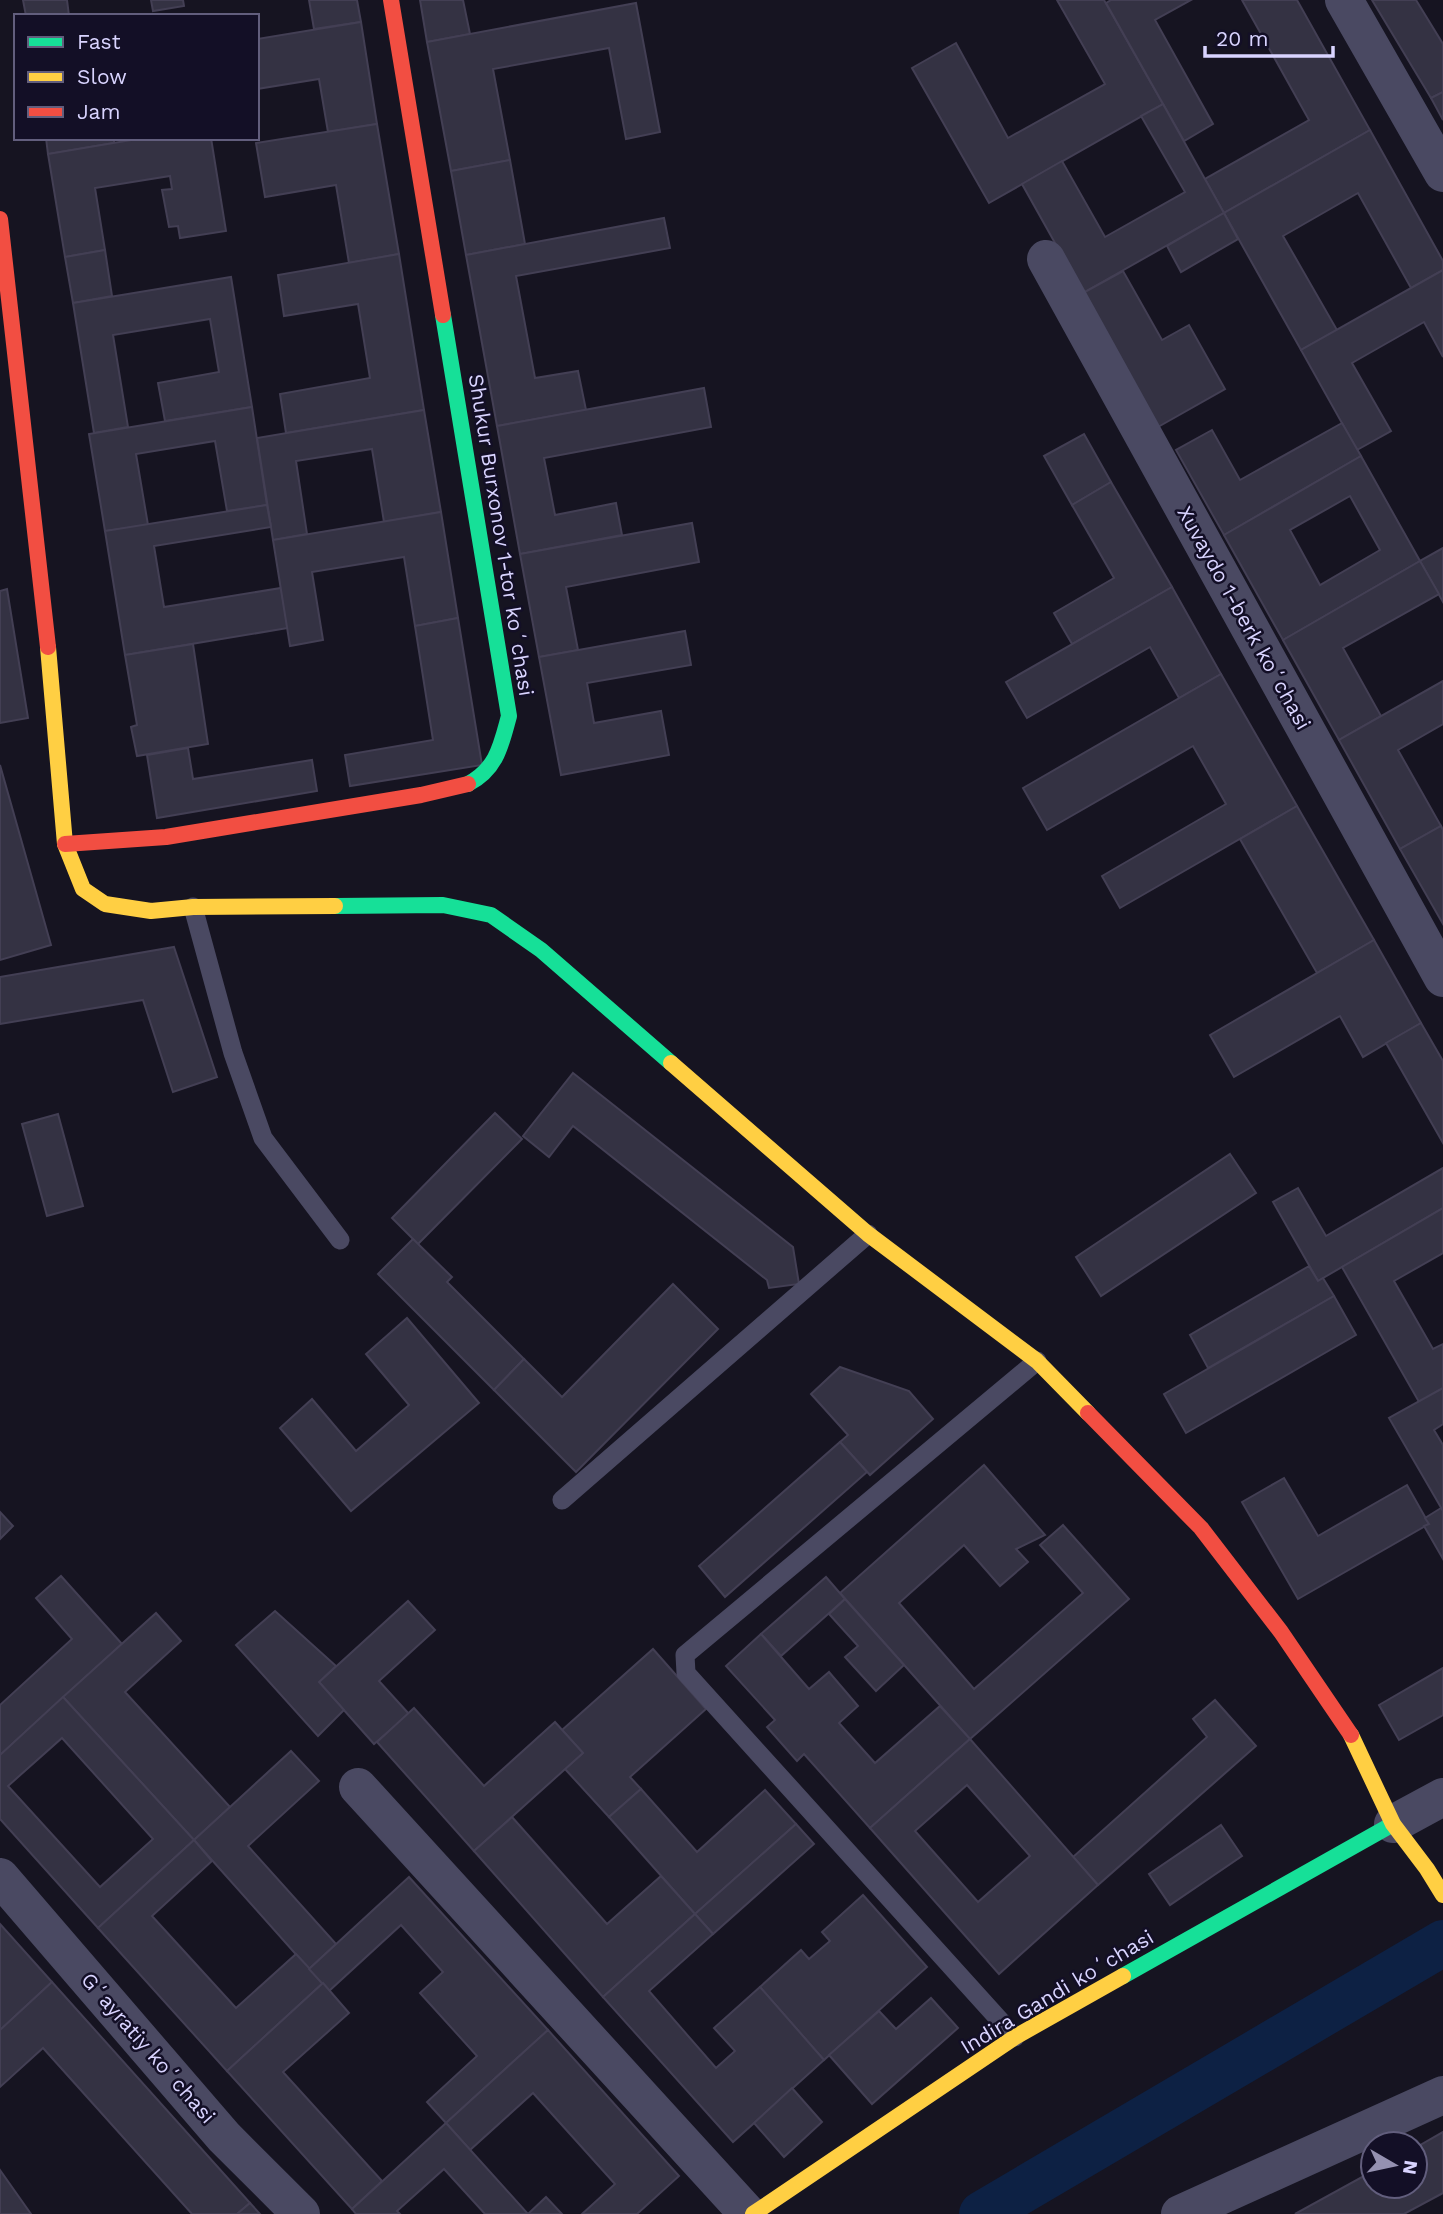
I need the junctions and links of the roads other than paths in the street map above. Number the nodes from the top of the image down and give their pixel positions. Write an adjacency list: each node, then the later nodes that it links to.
1 (391, 0): 6 (street, Shukur Burxonov 1-tor koʻchasi)
2 (1344, 0): 3 (street)
3 (1443, 173)
4 (0, 219): 6 (street)
5 (1046, 259): 8 (street, Xuvaydo 1-berk koʻchasi)
6 (65, 844): 7 (street)
7 (193, 907): 9 (street); 10 (lane)
8 (1443, 978)
9 (868, 1234): 11 (street); 12 (lane)
10 (340, 1240)
11 (1037, 1362): 15 (street); 18 (lane)
12 (562, 1500)
13 (358, 1787): 21 (street)
14 (1443, 1797): 15 (street)
15 (1393, 1825): 17 (street); 18 (street, Indira Gandi koʻchasi)
16 (0, 1877): 20 (street, Gʻayratiy koʻchasi)
17 (1443, 1895)
18 (1015, 2037): 21 (street, Indira Gandi koʻchasi)
19 (1443, 2095): 22 (street)
20 (301, 2214)
21 (751, 2214)
22 (1180, 2214)

